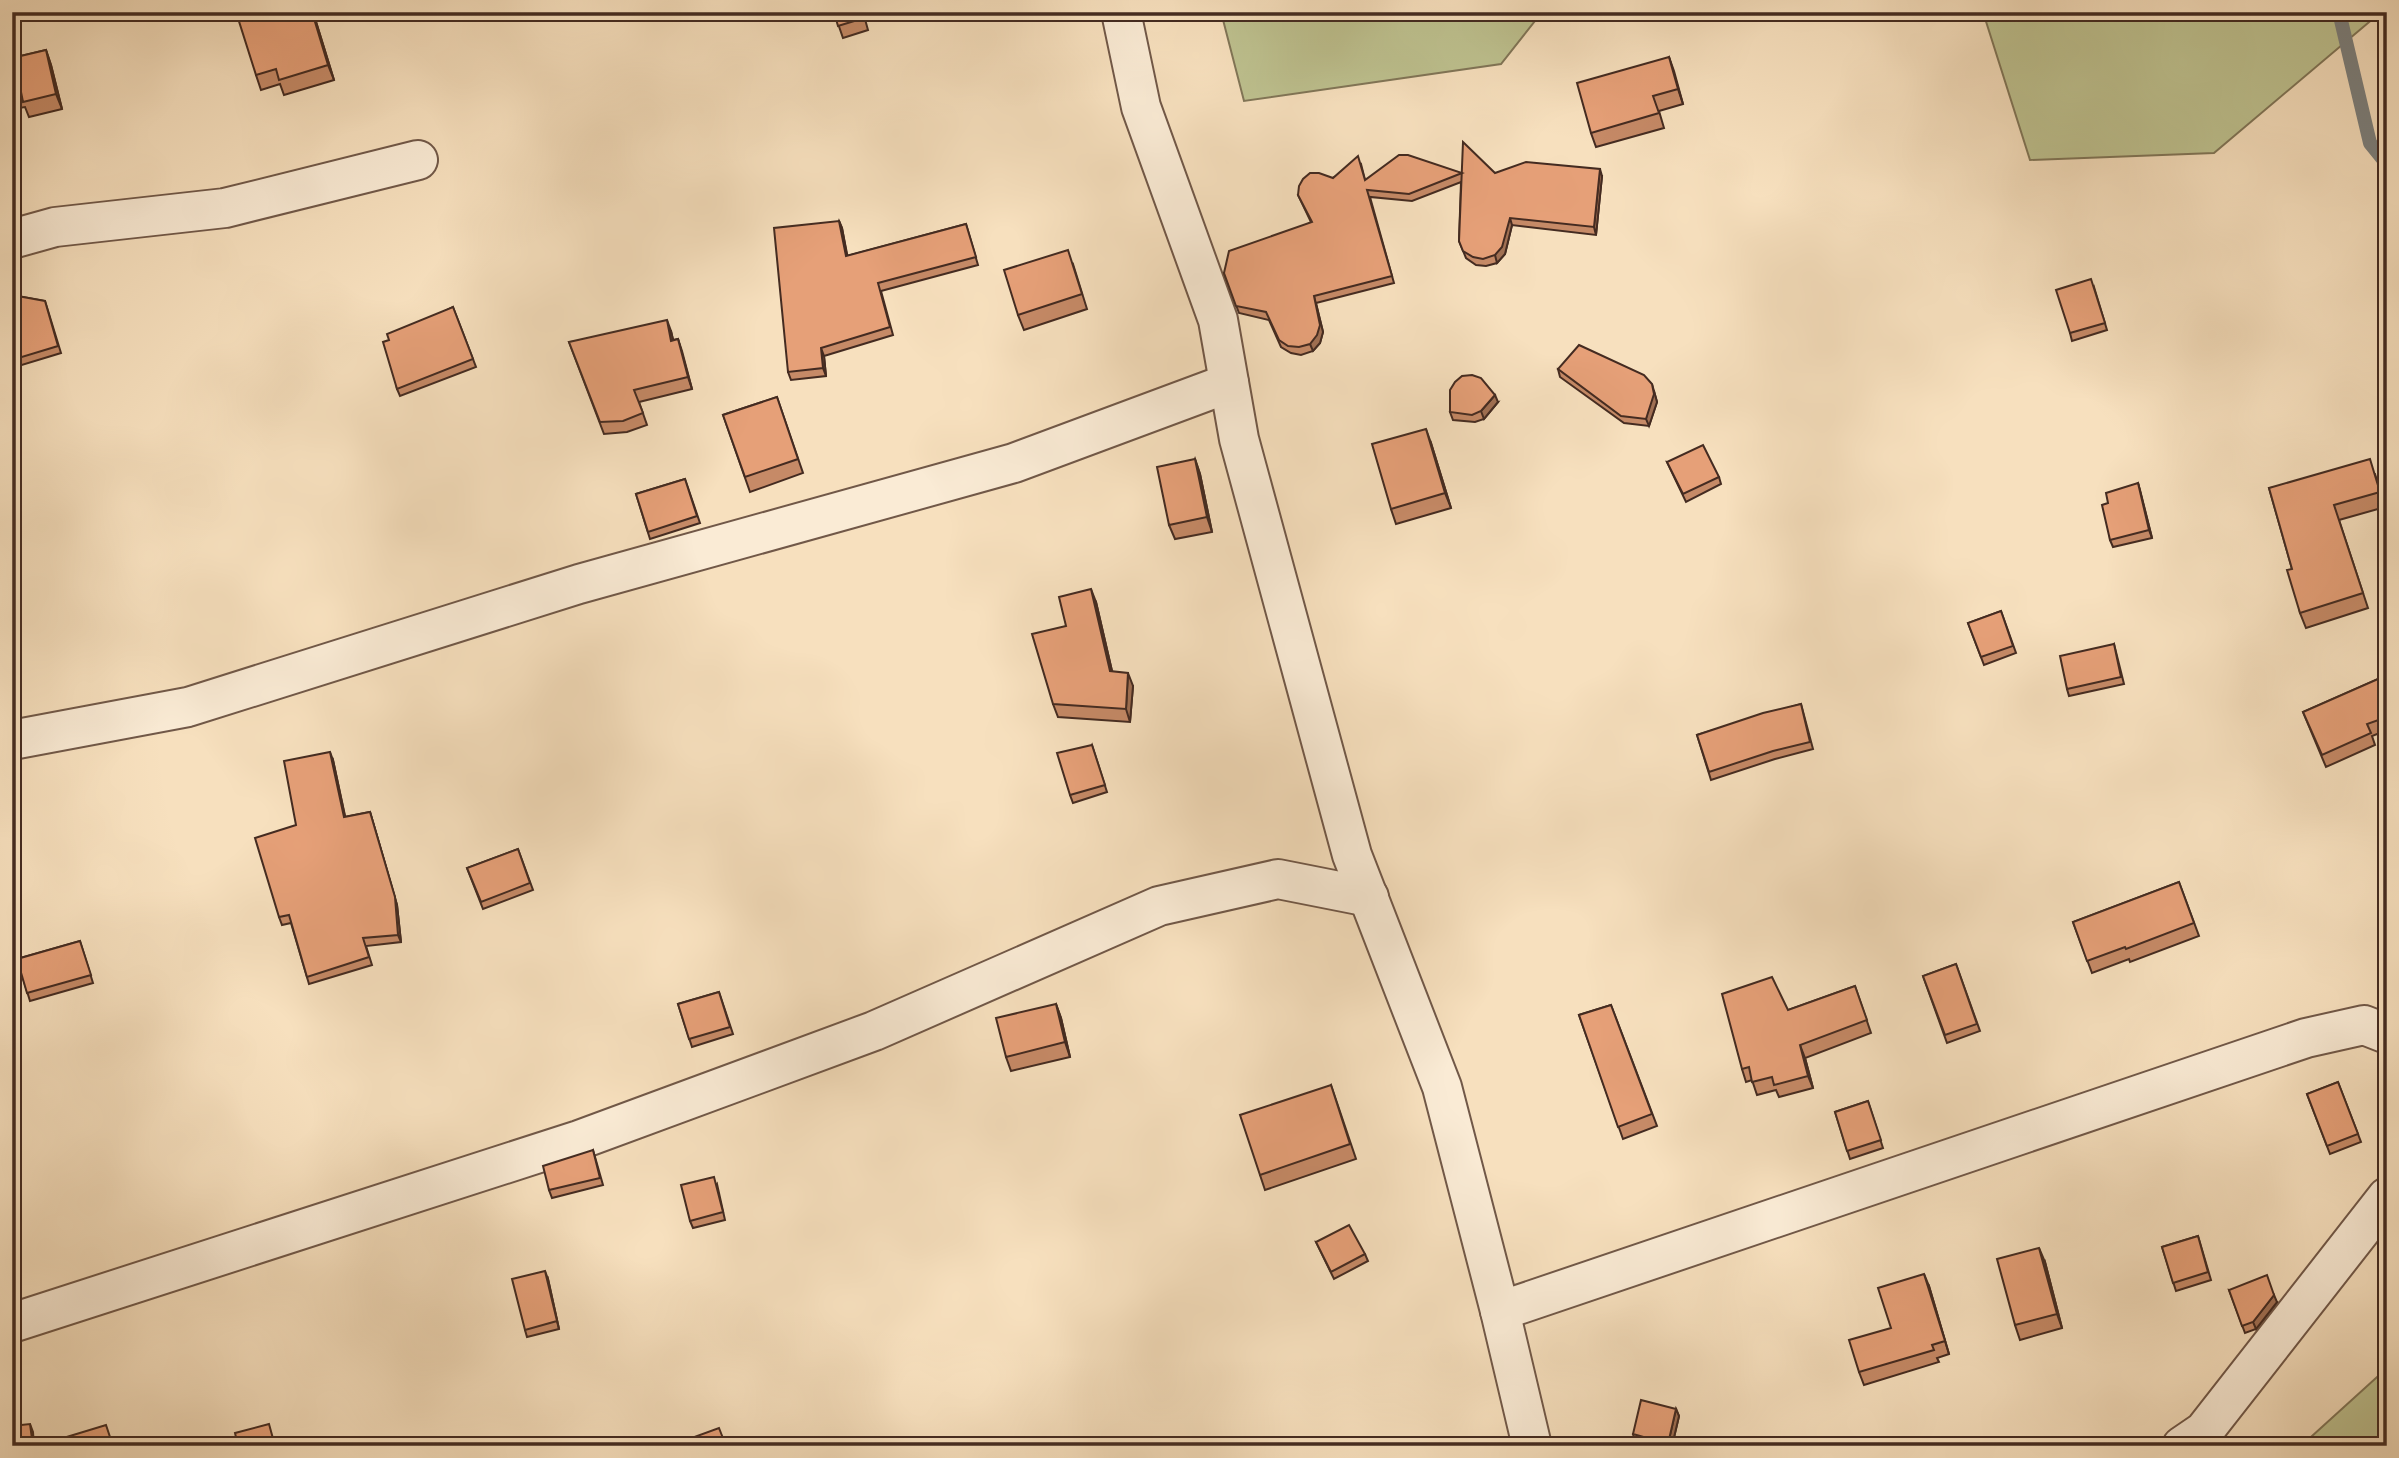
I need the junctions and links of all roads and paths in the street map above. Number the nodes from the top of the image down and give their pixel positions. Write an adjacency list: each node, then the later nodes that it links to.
1 (1121, 12): 4 (street)
2 (418, 160): 3 (street)
3 (12, 239)
4 (1228, 383): 5 (street); 6 (street)
5 (12, 740)
6 (1369, 897): 9 (street); 10 (street)
7 (2387, 1034): 9 (street)
8 (2387, 1197): 12 (street)
9 (1500, 1311): 11 (street)
10 (12, 1323)
11 (1532, 1446)
12 (2182, 1446)

